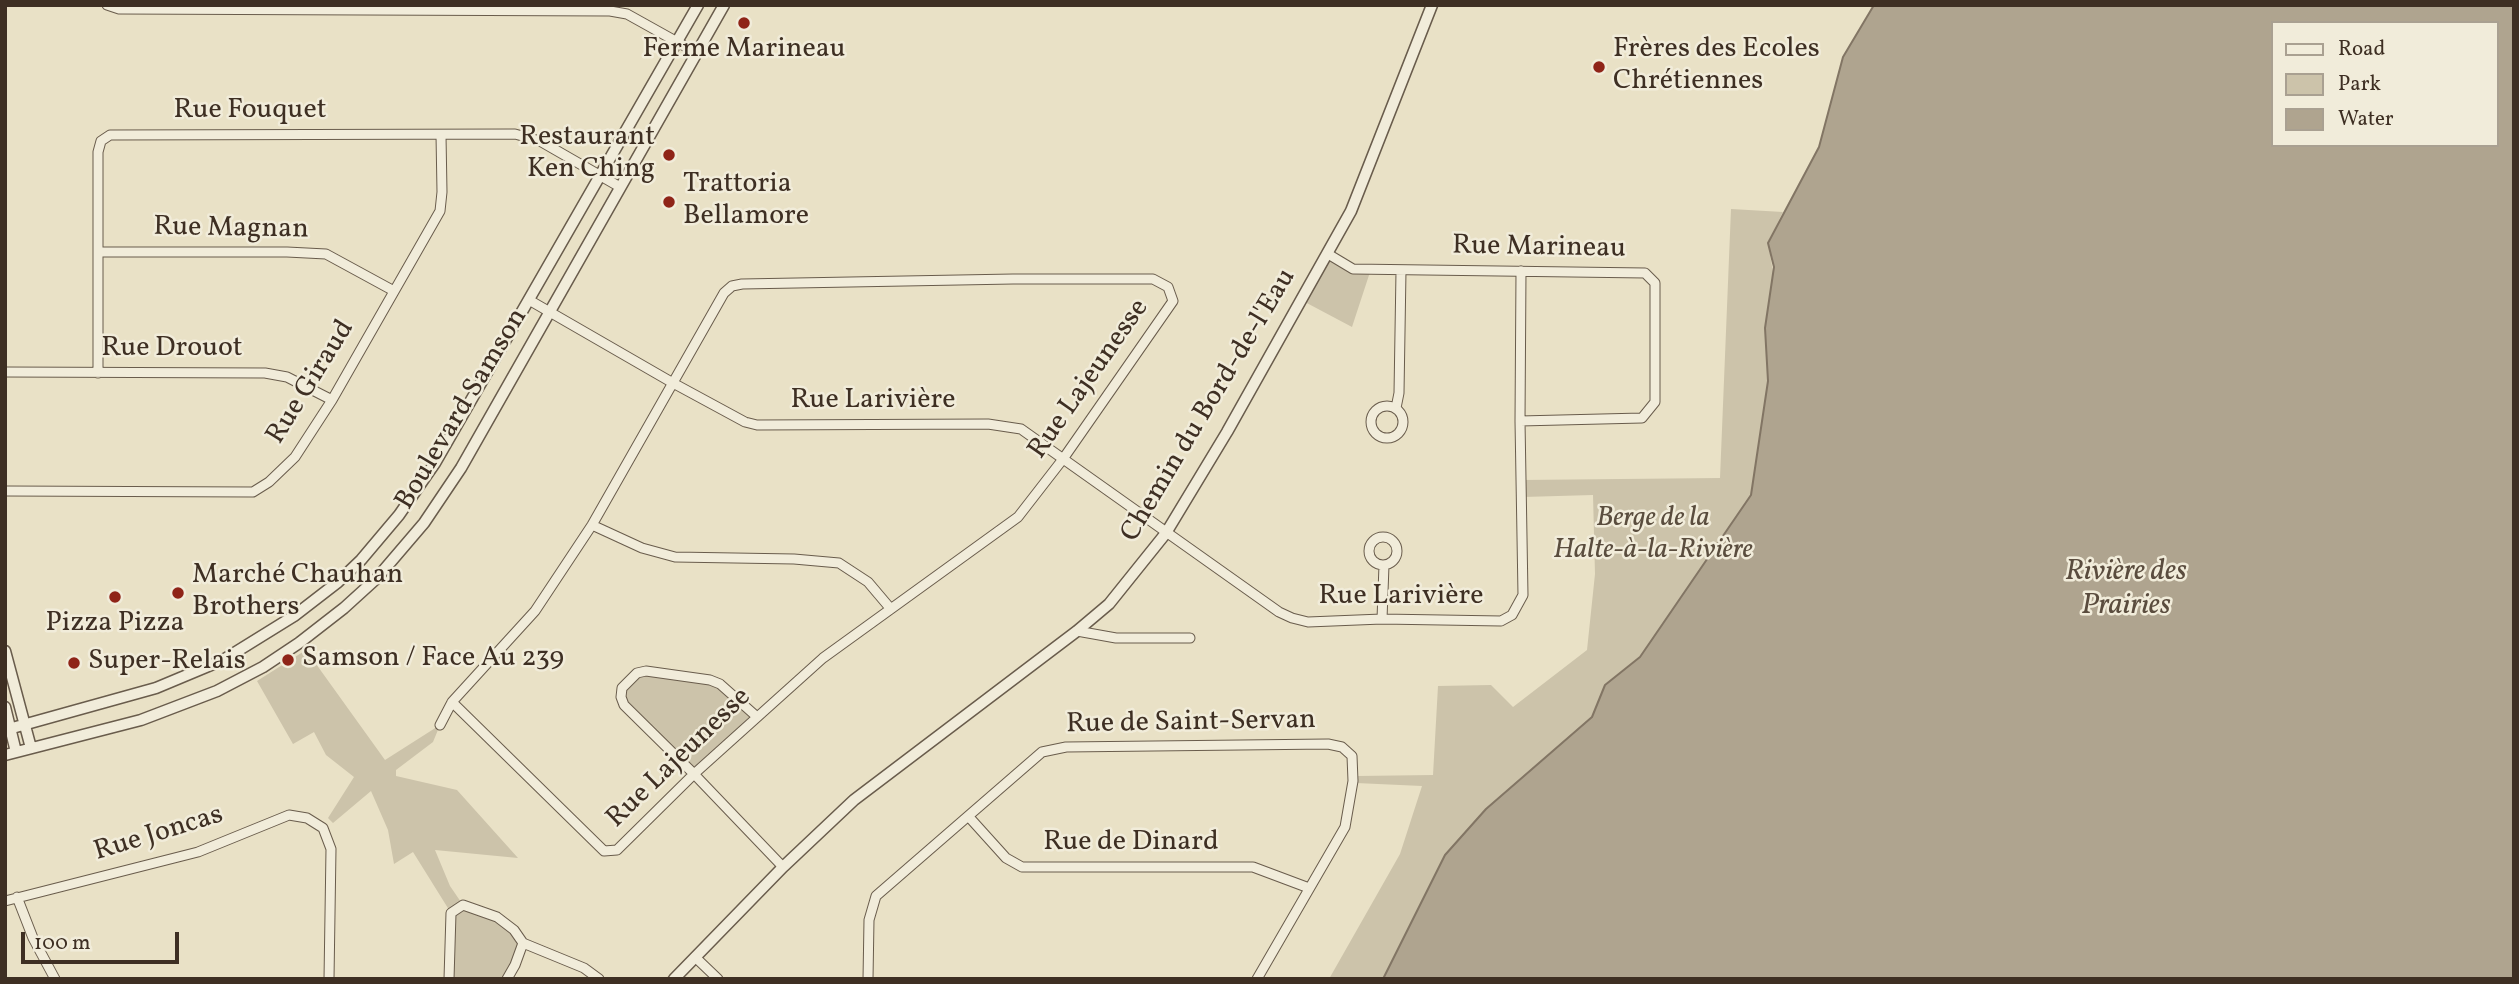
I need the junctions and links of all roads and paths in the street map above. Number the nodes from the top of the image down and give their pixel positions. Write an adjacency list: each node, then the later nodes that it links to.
1 (107, 5): 5 (street)
2 (698, 5): 5 (street, Boulevard Samson)
3 (724, 5): 6 (street, Boulevard Samson)
4 (1432, 5): 11 (street, Chemin du Bord-de-l'Eau)
5 (677, 42): 6 (street); 8 (street, Boulevard Samson)
6 (697, 53): 9 (street, Boulevard Samson)
7 (441, 135): 8 (street, Rue Fouquet); 10 (street, Rue Fouquet); 14 (street, Rue Giraud)
8 (601, 176): 9 (street, Rue Fouquet); 15 (street, Boulevard Samson)
9 (620, 187): 16 (street, Boulevard Samson)
10 (99, 252): 14 (street, Rue Magnan); 18 (street, Rue Fouquet)
11 (1328, 254): 12 (street, Rue Marineau); 26 (street, Chemin du Bord-de-l'Eau)
12 (1401, 271): 13 (street, Rue Marineau); 21 (street)
13 (1521, 271): 22 (street, Rue Larivière); 22 (street, Rue Marineau)
14 (394, 290): 20 (street, Rue Giraud)
15 (529, 300): 16 (street, Rue Larivière); 36 (street, Boulevard Samson)
16 (548, 311): 19 (street, Rue Larivière); 39 (street, Boulevard Samson)
17 (5, 372): 18 (street, Rue Drouot)
18 (98, 373): 20 (street, Rue Drouot)
19 (673, 383): 23 (street, Rue Larivière); 23 (street, Rue Lajeunesse); 25 (street, Rue Lajeunesse)
20 (332, 400): 24 (street, Rue Giraud)
21 (1396, 408)
22 (1520, 421): 29 (street, Rue Larivière)
23 (1063, 459): 26 (street, Rue Larivière); 28 (street, Rue Lajeunesse)
24 (5, 491)
25 (592, 525): 28 (street); 33 (street, Rue Lajeunesse)
26 (1166, 533): 29 (street, Rue Larivière); 30 (street, Chemin du Bord-de-l'Eau)
27 (1384, 565): 29 (street)
28 (890, 608): 35 (street, Rue Lajeunesse)
29 (1382, 619)
30 (1077, 631): 31 (street); 43 (street, Chemin du Bord-de-l'Eau)
31 (1190, 638)
32 (5, 651): 36 (street)
33 (453, 702): 37 (street, Rue Lajeunesse); 41 (street, Rue Lajeunesse)
34 (5, 707): 38 (street)
35 (756, 716): 41 (street, Rue Lajeunesse); 41 (street)
36 (25, 724): 38 (street, Boulevard Samson); 39 (street)
37 (440, 725)
38 (8, 729): 40 (street)
39 (31, 748): 40 (street, Boulevard Samson)
40 (11, 754)
41 (694, 774): 43 (street)
42 (969, 817): 44 (street, Rue de Dinard); 44 (street, Rue de Saint-Servan); 56 (street, Rue de Saint-Servan)
43 (783, 867): 48 (street, Chemin du Bord-de-l'Eau)
44 (1309, 888): 57 (street, Rue de Saint-Servan)
45 (17, 897): 46 (street, Rue Joncas); 49 (street); 50 (street, Rue Joncas)
46 (5, 901)
47 (523, 943): 51 (street); 52 (street); 53 (street)
48 (695, 957): 54 (street, Chemin du Bord-de-l'Eau); 55 (street)
49 (55, 979)
50 (329, 979)
51 (449, 979)
52 (507, 979)
53 (598, 979)
54 (674, 979)
55 (718, 979)
56 (868, 979)
57 (1257, 979)

